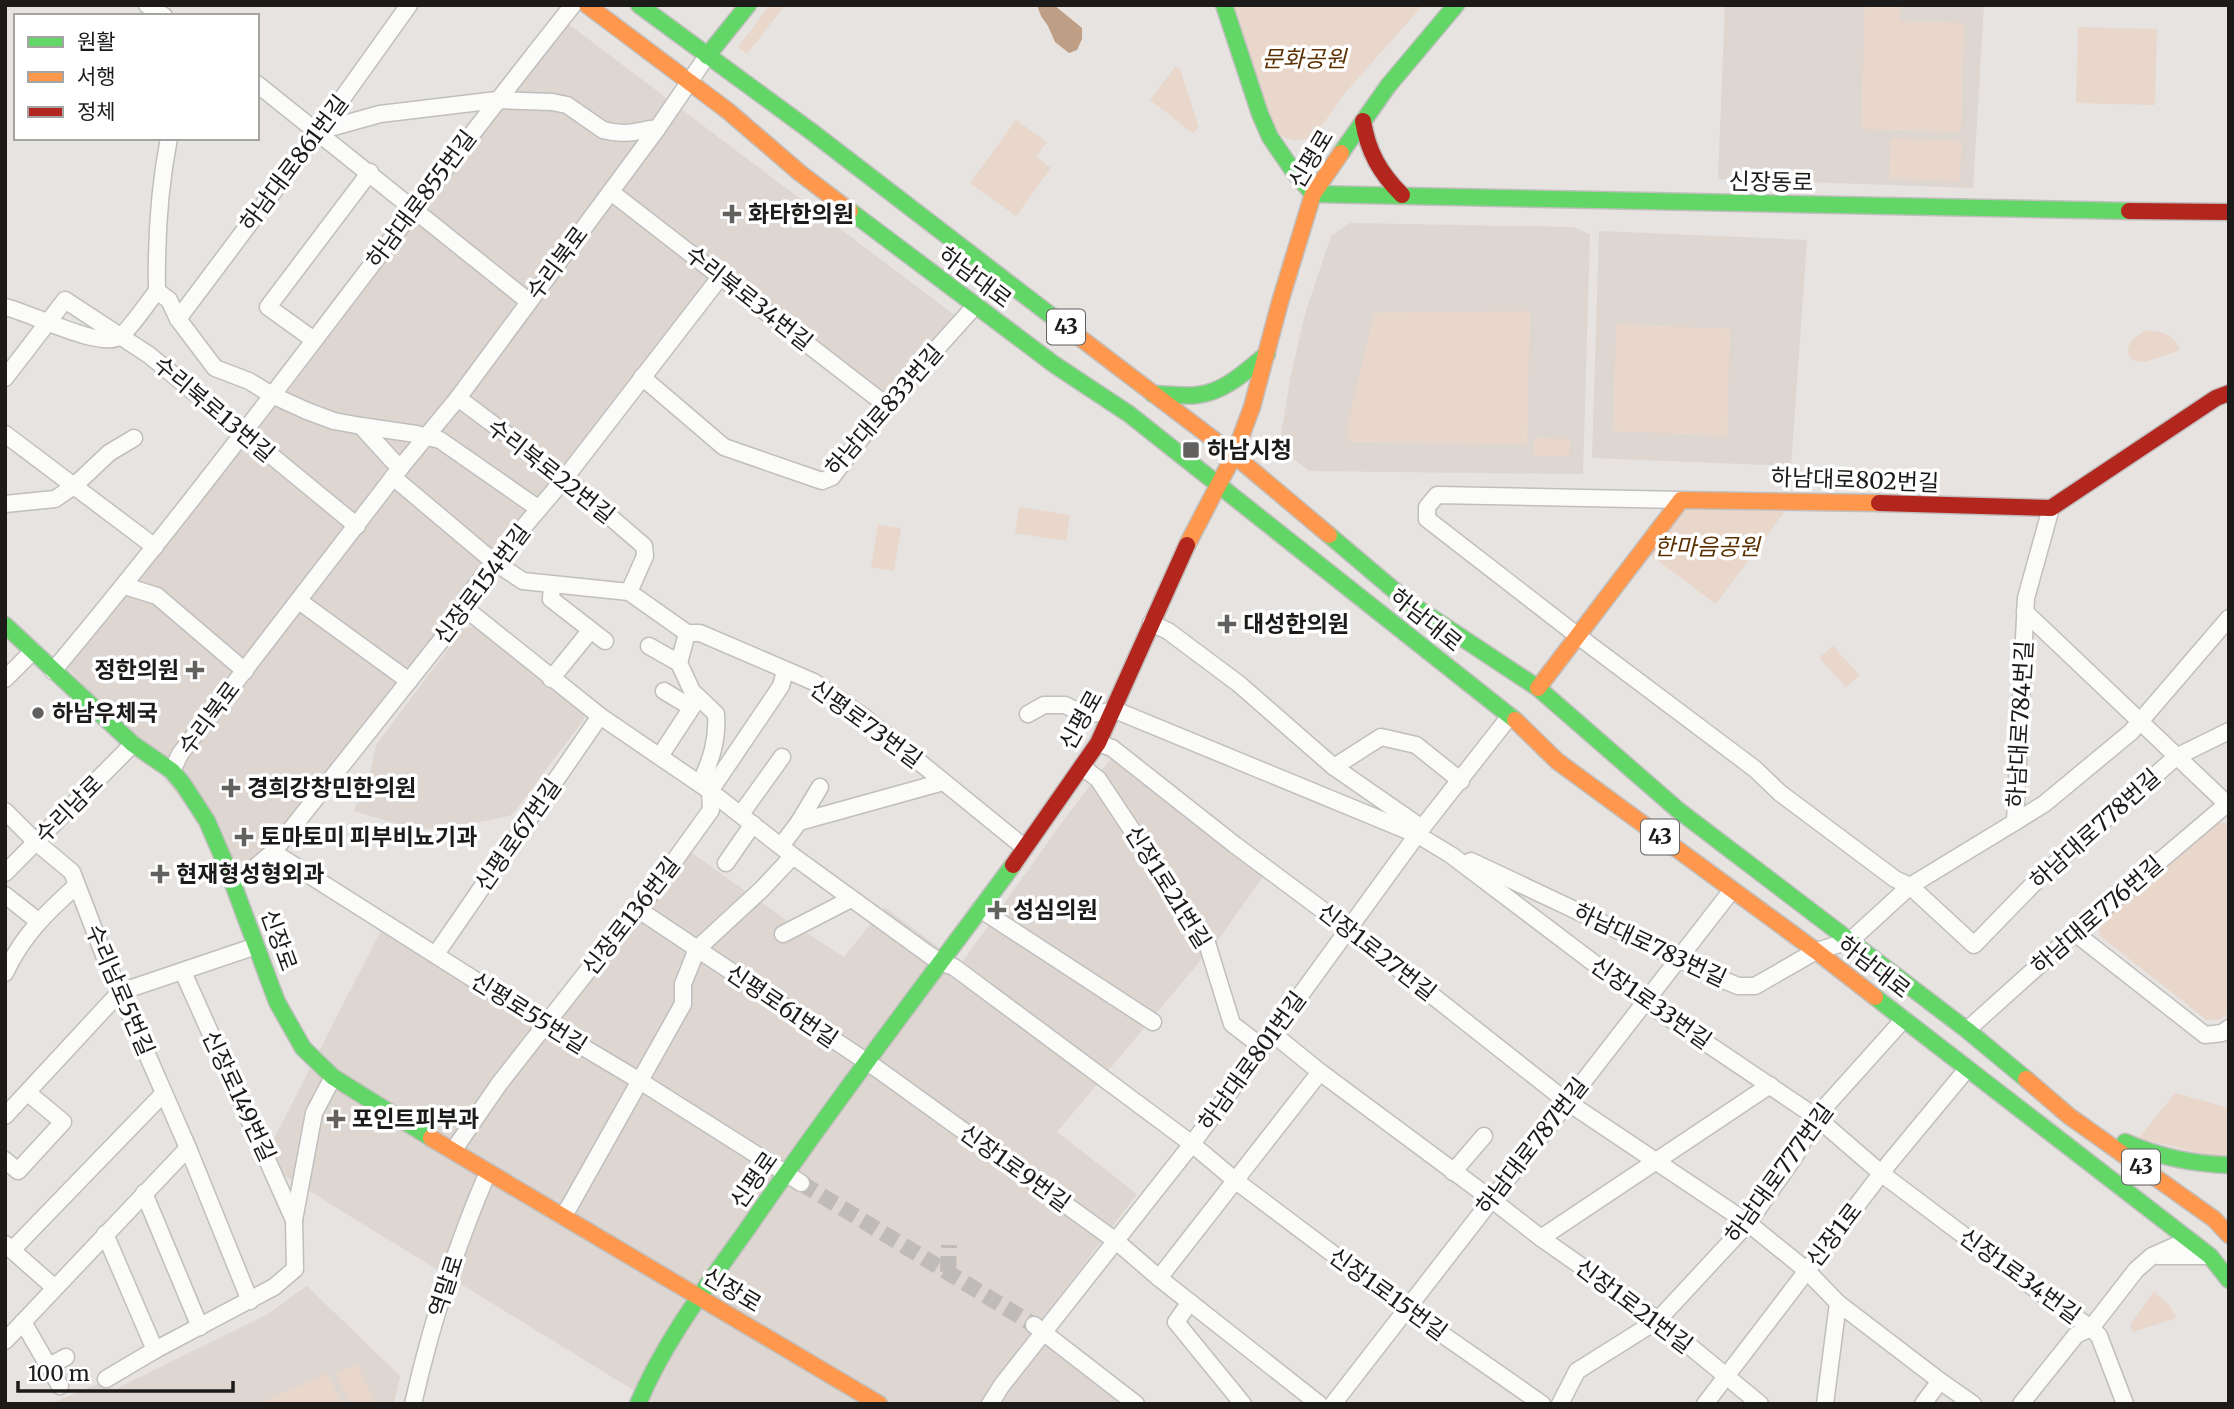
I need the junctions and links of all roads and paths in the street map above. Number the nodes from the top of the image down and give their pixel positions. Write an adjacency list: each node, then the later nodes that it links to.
1 (409, 5): 14 (street, 하남대로861번길)
2 (573, 5): 11 (street, 하남대로855번길)
3 (587, 5): 9 (main road, 하남대로 / 43)
4 (639, 5): 8 (main road, 하남대로 / 43)
5 (748, 5): 8 (main road)
6 (1224, 5): 18 (main road)
7 (1457, 5): 12 (main road, 신평로)
8 (707, 56): 9 (street, 수리북로); 35 (main road, 하남대로 / 43)
9 (690, 82): 13 (street, 수리북로); 25 (main road, 하남대로 / 43)
10 (259, 86): 14 (street)
11 (497, 100): 13 (street); 14 (street); 20 (street, 하남대로855번길)
12 (1363, 121): 18 (main road, 신평로); 19 (main road)
13 (657, 129): 17 (street, 수리북로)
14 (319, 131): 16 (street); 27 (street, 하남대로861번길)
15 (169, 140): 23 (street)
16 (370, 173): 20 (street); 30 (street)
17 (611, 192): 22 (street, 수리북로34번길); 24 (street, 수리북로)
18 (1313, 194): 19 (main road, 신장동로); 31 (main road, 신평로)
19 (1402, 195): 21 (main road, 신장동로)
20 (414, 208): 24 (street); 30 (street, 하남대로855번길)
21 (2229, 212)
22 (721, 276): 32 (street, 신장로154번길); 38 (street, 수리북로34번길)
23 (157, 291): 27 (street); 29 (street)
24 (528, 301): 37 (street, 수리북로)
25 (975, 306): 38 (street, 하남대로833번길); 47 (main road, 하남대로 / 43)
26 (5, 307): 28 (street)
27 (178, 319): 36 (street)
28 (47, 324): 29 (street); 29 (street, 수리북로13번길); 33 (street)
29 (120, 336): 40 (street, 수리북로13번길)
30 (314, 340): 36 (street, 하남대로855번길)
31 (1267, 354): 35 (main road); 44 (main road, 신평로)
32 (642, 377): 38 (street, 하남대로833번길); 46 (street, 신장로154번길)
33 (5, 378)
34 (2229, 393): 51 (main road)
35 (1153, 394): 44 (main road, 하남대로 / 43)
36 (272, 395): 39 (street); 40 (street, 하남대로855번길)
37 (458, 398): 42 (street, 수리북로); 46 (street, 수리북로22번길)
38 (886, 405)
39 (361, 426): 42 (street); 45 (street)
40 (243, 433): 53 (street, 수리북로13번길); 54 (street, 하남대로855번길)
41 (5, 434): 48 (street)
42 (427, 437): 45 (street, 수리북로); 52 (street)
43 (134, 438): 48 (street)
44 (1234, 455): 47 (main road, 신평로); 78 (main road, 하남대로 / 43)
45 (397, 472): 53 (street, 수리북로); 55 (street)
46 (565, 478): 52 (street, 신장로154번길); 58 (street, 수리북로22번길)
47 (1218, 483): 63 (main road, 신평로); 84 (main road, 하남대로 / 43)
48 (75, 486): 50 (street); 54 (street)
49 (1681, 500): 51 (main road, 하남대로802번길); 67 (main road); 67 (street)
50 (5, 504)
51 (2051, 508): 61 (street, 하남대로784번길)
52 (539, 509): 55 (street, 신장로154번길)
53 (357, 526): 59 (street, 수리북로)
54 (155, 547): 57 (street, 하남대로855번길)
55 (494, 562): 56 (street); 60 (street, 신장로154번길)
56 (552, 585): 58 (street); 65 (street)
57 (125, 586): 72 (street, 하남대로855번길); 73 (street)
58 (629, 592): 66 (street, 신평로73번길)
59 (299, 601): 73 (street, 수리북로); 77 (street)
60 (466, 609): 76 (street); 77 (street, 신장로154번길)
61 (2025, 612): 85 (street); 103 (street, 하남대로784번길)
62 (2229, 618): 85 (street)
63 (1151, 623): 81 (main road, 신평로); 93 (street, 신장1로33번길)
64 (5, 625): 70 (main road, 신장로)
65 (590, 631): 68 (street); 76 (street)
66 (687, 633): 71 (street); 74 (street, 신평로73번길)
67 (1578, 636): 78 (main road); 114 (street)
68 (605, 641)
69 (649, 646): 71 (street)
70 (33, 652): 72 (main road, 신장로); 75 (street)
71 (679, 663): 80 (street)
72 (53, 671): 88 (main road, 신장로)
73 (245, 671): 94 (street, 수리북로)
74 (785, 671): 96 (street, 신평로73번길); 97 (street, 신장로136번길)
75 (5, 678)
76 (551, 679): 83 (street)
77 (409, 681): 108 (street, 신장로154번길)
78 (1538, 688): 124 (main road, 하남대로 / 43)
79 (664, 691): 80 (street)
80 (698, 698): 89 (street); 97 (street)
81 (1115, 710): 82 (street); 87 (main road, 신평로); 104 (street)
82 (1028, 714)
83 (600, 716): 89 (street); 128 (street, 신평로67번길)
84 (1510, 716): 95 (street, 하남대로801번길); 115 (main road, 하남대로 / 43)
85 (2140, 720): 91 (street); 103 (street)
86 (2229, 731): 91 (street, 하남대로778번길)
87 (1098, 743): 92 (main road, 신평로); 121 (street, 신장1로27번길)
88 (133, 744): 94 (main road, 신장로); 105 (street, 수리남로)
89 (660, 756): 97 (street)
90 (782, 757): 101 (street)
91 (2176, 757): 99 (street); 114 (street, 하남대로778번길)
92 (1082, 767): 106 (main road, 신평로); 141 (street, 신장1로21번길)
93 (1334, 767): 95 (street); 104 (street, 신장1로33번길)
94 (172, 771): 112 (main road, 신장로)
95 (1461, 780): 104 (street, 하남대로801번길)
96 (943, 782): 102 (street); 106 (street, 신평로73번길)
97 (705, 787): 101 (street); 119 (street, 신장로136번길)
98 (820, 787): 102 (street)
99 (2228, 804): 122 (street, 하남대로776번길)
100 (5, 811): 105 (street, 수리남로5번길)
101 (747, 819): 107 (street); 110 (street)
102 (800, 822): 107 (street)
103 (2015, 822): 114 (street, 하남대로784번길)
104 (1420, 832): 109 (street, 신장1로33번길); 121 (street, 하남대로801번길)
105 (37, 842): 111 (street, 수리남로); 113 (street, 수리남로5번길)
106 (1026, 848): 118 (main road, 신평로)
107 (787, 851): 117 (street); 126 (street, 신평로61번길)
108 (273, 852): 112 (street, 신장로154번길); 128 (street, 신평로55번길)
109 (1451, 855): 129 (street, 하남대로783번길); 134 (street, 신장1로33번길)
110 (726, 863)
111 (5, 873)
112 (232, 881): 125 (main road, 신장로)
113 (76, 886): 120 (street); 133 (street, 수리남로5번길)
114 (1910, 886): 124 (street, 하남대로784번길)
115 (1732, 890): 127 (main road, 하남대로 / 43); 129 (street, 하남대로787번길)
116 (5, 895): 120 (street)
117 (851, 899): 123 (street); 130 (street)
118 (979, 909): 130 (main road, 신평로); 136 (street)
119 (639, 911): 126 (street, 신평로61번길); 137 (street, 신장로136번길)
120 (38, 921): 132 (street)
121 (1348, 929): 140 (street, 하남대로801번길); 150 (street, 신장1로27번길)
122 (2075, 933): 138 (street, 하남대로776번길); 139 (street)
123 (783, 934)
124 (1850, 941): 127 (street, 하남대로783번길); 138 (main road, 하남대로 / 43)
125 (256, 946): 131 (street); 145 (main road, 신장로)
126 (697, 948): 142 (street, 신평로61번길); 146 (street, 신평로61번길)
127 (1816, 951): 129 (street, 하남대로783번길); 135 (main road, 하남대로 / 43)
128 (436, 954): 137 (street, 신평로55번길)
129 (1677, 959): 134 (street, 하남대로787번길)
130 (940, 962): 142 (main road, 신평로); 155 (street, 신장1로15번길)
131 (183, 972): 133 (street); 172 (street, 신장로149번길)
132 (5, 973)
133 (120, 992): 148 (street); 149 (street, 수리남로5번길)
134 (1644, 1001): 147 (street, 신장1로33번길); 150 (street, 하남대로787번길)
135 (1903, 1019): 143 (main road, 하남대로 / 43); 153 (street, 하남대로777번길)
136 (1153, 1022)
137 (546, 1025): 146 (street, 신평로55번길); 157 (street, 신장로136번길)
138 (1967, 1030): 152 (main road, 하남대로 / 43)
139 (2225, 1030)
140 (1272, 1033): 141 (street, 하남대로801번길); 144 (street, 신장1로21번길)
141 (1262, 1047): 155 (street, 하남대로801번길)
142 (868, 1062): 163 (main road, 신평로); 179 (street, 신장1로9번길)
143 (1967, 1069): 164 (street, 신장1로); 177 (main road, 하남대로 / 43)
144 (1320, 1072): 162 (street, 신장1로21번길); 165 (street)
145 (333, 1077): 157 (main road, 신장로); 172 (street)
146 (640, 1080): 163 (street, 신평로55번길); 170 (street)
147 (1770, 1085): 153 (street, 신장1로33번길); 159 (street)
148 (28, 1093): 151 (street); 158 (street)
149 (164, 1093): 156 (street, 수리남로5번길); 180 (street)
150 (1566, 1101): 159 (street, 신장1로27번길); 168 (street, 하남대로787번길)
151 (5, 1116)
152 (2069, 1116): 160 (main road); 171 (main road, 하남대로 / 43)
153 (1816, 1117): 164 (street, 신장1로33번길); 173 (street, 하남대로777번길)
154 (1484, 1136): 162 (street)
155 (1192, 1144): 165 (street, 신장1로15번길); 179 (street, 하남대로801번길)
156 (188, 1148): 167 (street); 188 (street, 수리남로5번길)
157 (453, 1151): 161 (main road, 신장로)
158 (5, 1160)
159 (1656, 1161): 173 (street, 신장1로27번길); 176 (street)
160 (2229, 1165)
161 (488, 1172): 170 (main road, 신장로); 205 (street, 역말로)
162 (1453, 1172): 168 (street, 신장1로21번길)
163 (785, 1174): 166 (street, 신평로55번길); 187 (main road, 신평로)
164 (1882, 1174): 183 (street, 신장1로); 195 (street, 신장1로34번길)
165 (1236, 1181): 184 (street); 191 (street, 신장1로15번길)
166 (801, 1183)
167 (144, 1193): 174 (street); 194 (street)
168 (1491, 1199): 176 (street, 신장1로21번길); 191 (street, 하남대로787번길)
169 (2229, 1208): 171 (main road)
170 (562, 1216): 187 (main road, 신장로)
171 (2214, 1219): 175 (main road, 하남대로 / 43); 177 (main road)
172 (294, 1220): 188 (street)
173 (1748, 1223): 183 (street, 신장1로27번길); 192 (street, 하남대로777번길)
174 (104, 1234): 186 (street); 198 (street)
175 (2229, 1235)
176 (1541, 1238): 192 (street, 신장1로21번길)
177 (2188, 1240): 181 (street); 182 (main road, 하남대로 / 43)
178 (2229, 1240): 182 (main road)
179 (1116, 1241): 184 (street, 신장1로9번길); 196 (street, 하남대로801번길)
180 (8, 1247): 186 (street)
181 (2152, 1256): 182 (street); 195 (street)
182 (2210, 1256): 185 (main road, 하남대로 / 43)
183 (1806, 1270): 190 (street, 신장1로27번길); 201 (street, 신장1로)
184 (1160, 1278): 189 (street, 신장1로9번길)
185 (2229, 1280)
186 (55, 1288): 193 (street)
187 (701, 1297): 206 (main road, 신평로); 207 (main road, 신장로)
188 (250, 1301): 194 (street)
189 (1190, 1302): 210 (street); 211 (street, 신장1로9번길)
190 (1838, 1303): 203 (street, 신장1로27번길); 217 (street)
191 (1406, 1309): 212 (street, 하남대로787번길); 213 (street, 신장1로15번길)
192 (1658, 1320): 201 (street, 신장1로21번길); 214 (street, 하남대로777번길)
193 (23, 1322): 197 (street); 200 (street)
194 (200, 1327): 198 (street)
195 (2091, 1328): 220 (street); 221 (street, 신장1로34번길)
196 (1039, 1329): 208 (street, 하남대로801번길); 209 (street)
197 (5, 1341)
198 (155, 1350): 202 (street)
199 (66, 1357): 200 (street)
200 (49, 1366): 204 (street)
201 (1726, 1376): 215 (street, 신장1로); 216 (street, 신장1로21번길)
202 (106, 1379)
203 (1940, 1381): 218 (street); 219 (street, 신장1로27번길)
204 (60, 1386)
205 (418, 1402)
206 (638, 1404)
207 (879, 1404)
208 (990, 1404)
209 (1136, 1404)
210 (1243, 1404)
211 (1319, 1404)
212 (1333, 1404)
213 (1542, 1404)
214 (1560, 1404)
215 (1705, 1404)
216 (1760, 1404)
217 (1825, 1404)
218 (1923, 1404)
219 (1973, 1404)
220 (2021, 1404)
221 (2124, 1404)

